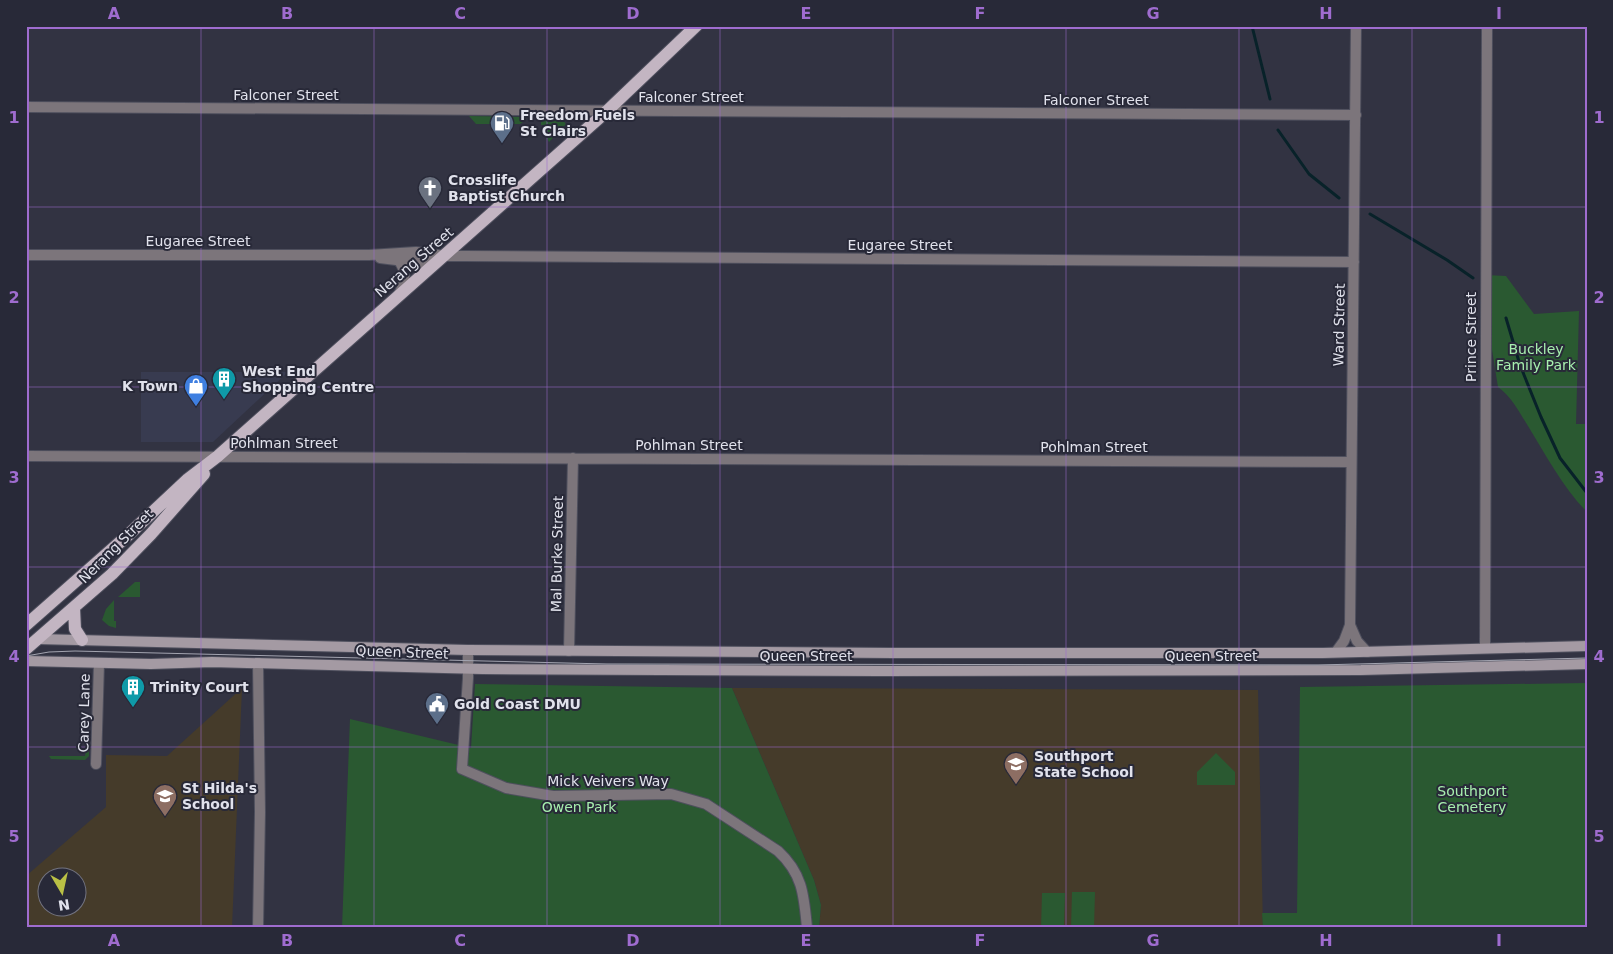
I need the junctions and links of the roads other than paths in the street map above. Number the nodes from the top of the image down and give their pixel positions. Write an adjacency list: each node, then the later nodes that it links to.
1 (696, 26): 5 (main road, Nerang Street)
2 (706, 26): 5 (main road, Nerang Street)
3 (1356, 26): 8 (street, Ward Street)
4 (1488, 26): 25 (street, Prince Street)
5 (629, 90): 7 (main road, Nerang Street)
6 (26, 107): 7 (street, Falconer Street)
7 (607, 111): 8 (street, Falconer Street); 11 (main road, Nerang Street)
8 (1356, 115): 13 (street, Ward Street)
9 (369, 254): 10 (street, Eugaree Street); 11 (street, Eugaree Street); 12 (street, Eugaree Street)
10 (26, 255)
11 (445, 256): 12 (street, Eugaree Street); 13 (street, Eugaree Street); 14 (main road, Nerang Street)
12 (399, 261): 14 (street)
13 (1354, 262): 18 (street, Ward Street)
14 (399, 295): 16 (main road, Nerang Street)
15 (26, 456): 16 (street, Pohlman Street)
16 (218, 456): 17 (street, Pohlman Street); 19 (main road, Nerang Street); 20 (main road, Nerang Street)
17 (573, 458): 18 (street, Pohlman Street); 28 (street, Mal Burke Street)
18 (1351, 462): 21 (street, Ward Street)
19 (74, 608): 22 (main road, Nerang Street); 23 (main road)
20 (26, 625)
21 (1350, 625): 29 (street, Ward Street); 30 (street, Ward Street)
22 (32, 640): 23 (street, Queen Street); 26 (main road, Nerang Street)
23 (82, 640): 27 (street, Queen Street)
24 (1587, 646): 25 (street, Queen Street)
25 (1484, 648): 30 (street, Queen Street)
26 (26, 649)
27 (468, 650): 28 (street, Queen Street); 35 (street, Mick Veivers Way)
28 (569, 651): 29 (street, Queen Street)
29 (1336, 652): 30 (street, Queen Street)
30 (1367, 652)
31 (26, 661): 32 (street, Queen Street)
32 (98, 663): 33 (street, Queen Street); 36 (street, Carey Lane)
33 (258, 663): 35 (street, Queen Street); 37 (street)
34 (1587, 664): 35 (street, Queen Street)
35 (468, 668): 38 (street, Mick Veivers Way)
36 (96, 764)
37 (258, 928)
38 (807, 928)

